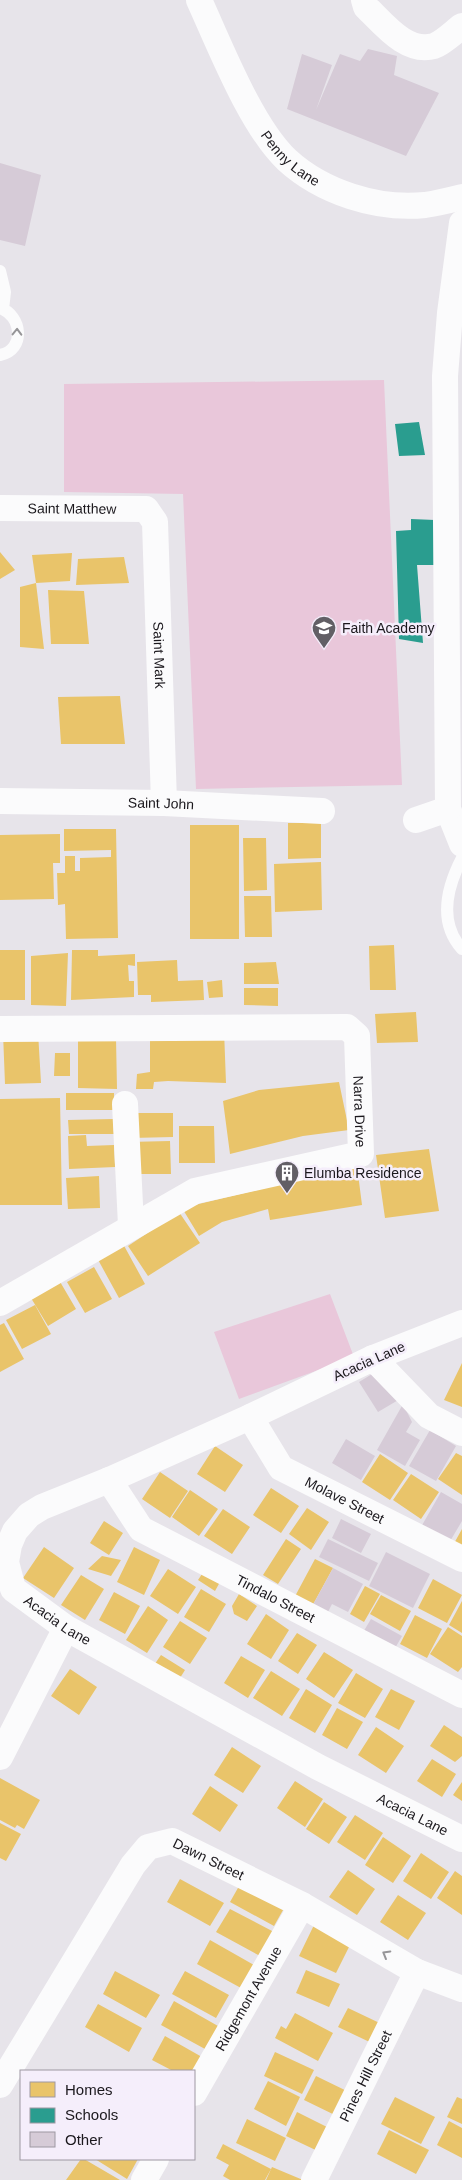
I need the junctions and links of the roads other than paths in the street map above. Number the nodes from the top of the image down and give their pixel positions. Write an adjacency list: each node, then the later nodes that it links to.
1 (199, 0): 4 (street, Penny Lane)
2 (364, 0): 3 (street)
3 (462, 26)
4 (462, 197)
5 (462, 223): 13 (street)
6 (0, 270): 7 (lane)
7 (1, 309): 8 (lane, one-way to 7)
8 (0, 355)
9 (0, 508): 10 (street, Saint Matthew)
10 (146, 509): 12 (street, Saint Mark)
11 (0, 801): 12 (street, Saint John)
12 (164, 803): 14 (street, Saint John)
13 (448, 809): 15 (street); 16 (street)
14 (322, 811)
15 (416, 820)
16 (462, 844)
17 (462, 858): 18 (lane)
18 (462, 949)
19 (0, 1029): 21 (street, Narra Drive)
20 (125, 1104): 21 (street)
21 (131, 1225): 22 (street, Narra Drive)
22 (0, 1303)
23 (462, 1323): 24 (street, Acacia Lane)
24 (373, 1358): 25 (street, Acacia Lane); 26 (street)
25 (250, 1417): 27 (street, Acacia Lane); 28 (street, Molave Street)
26 (462, 1433)
27 (109, 1480): 29 (street, Acacia Lane); 30 (street, Tindalo Street)
28 (462, 1559)
29 (66, 1628): 31 (street); 32 (street, Acacia Lane)
30 (462, 1695)
31 (0, 1757)
32 (462, 1839)
33 (302, 1905): 34 (street, Dawn Street, one-way to 33); 36 (street, Dawn Street); 37 (street, Ridgemont Avenue)
34 (417, 1972): 35 (street, Dawn Street); 40 (street, Pines Hill Street)
35 (462, 1990)
36 (0, 2085)
37 (195, 2092)
38 (155, 2160): 39 (street)
39 (144, 2180)
40 (314, 2180)

